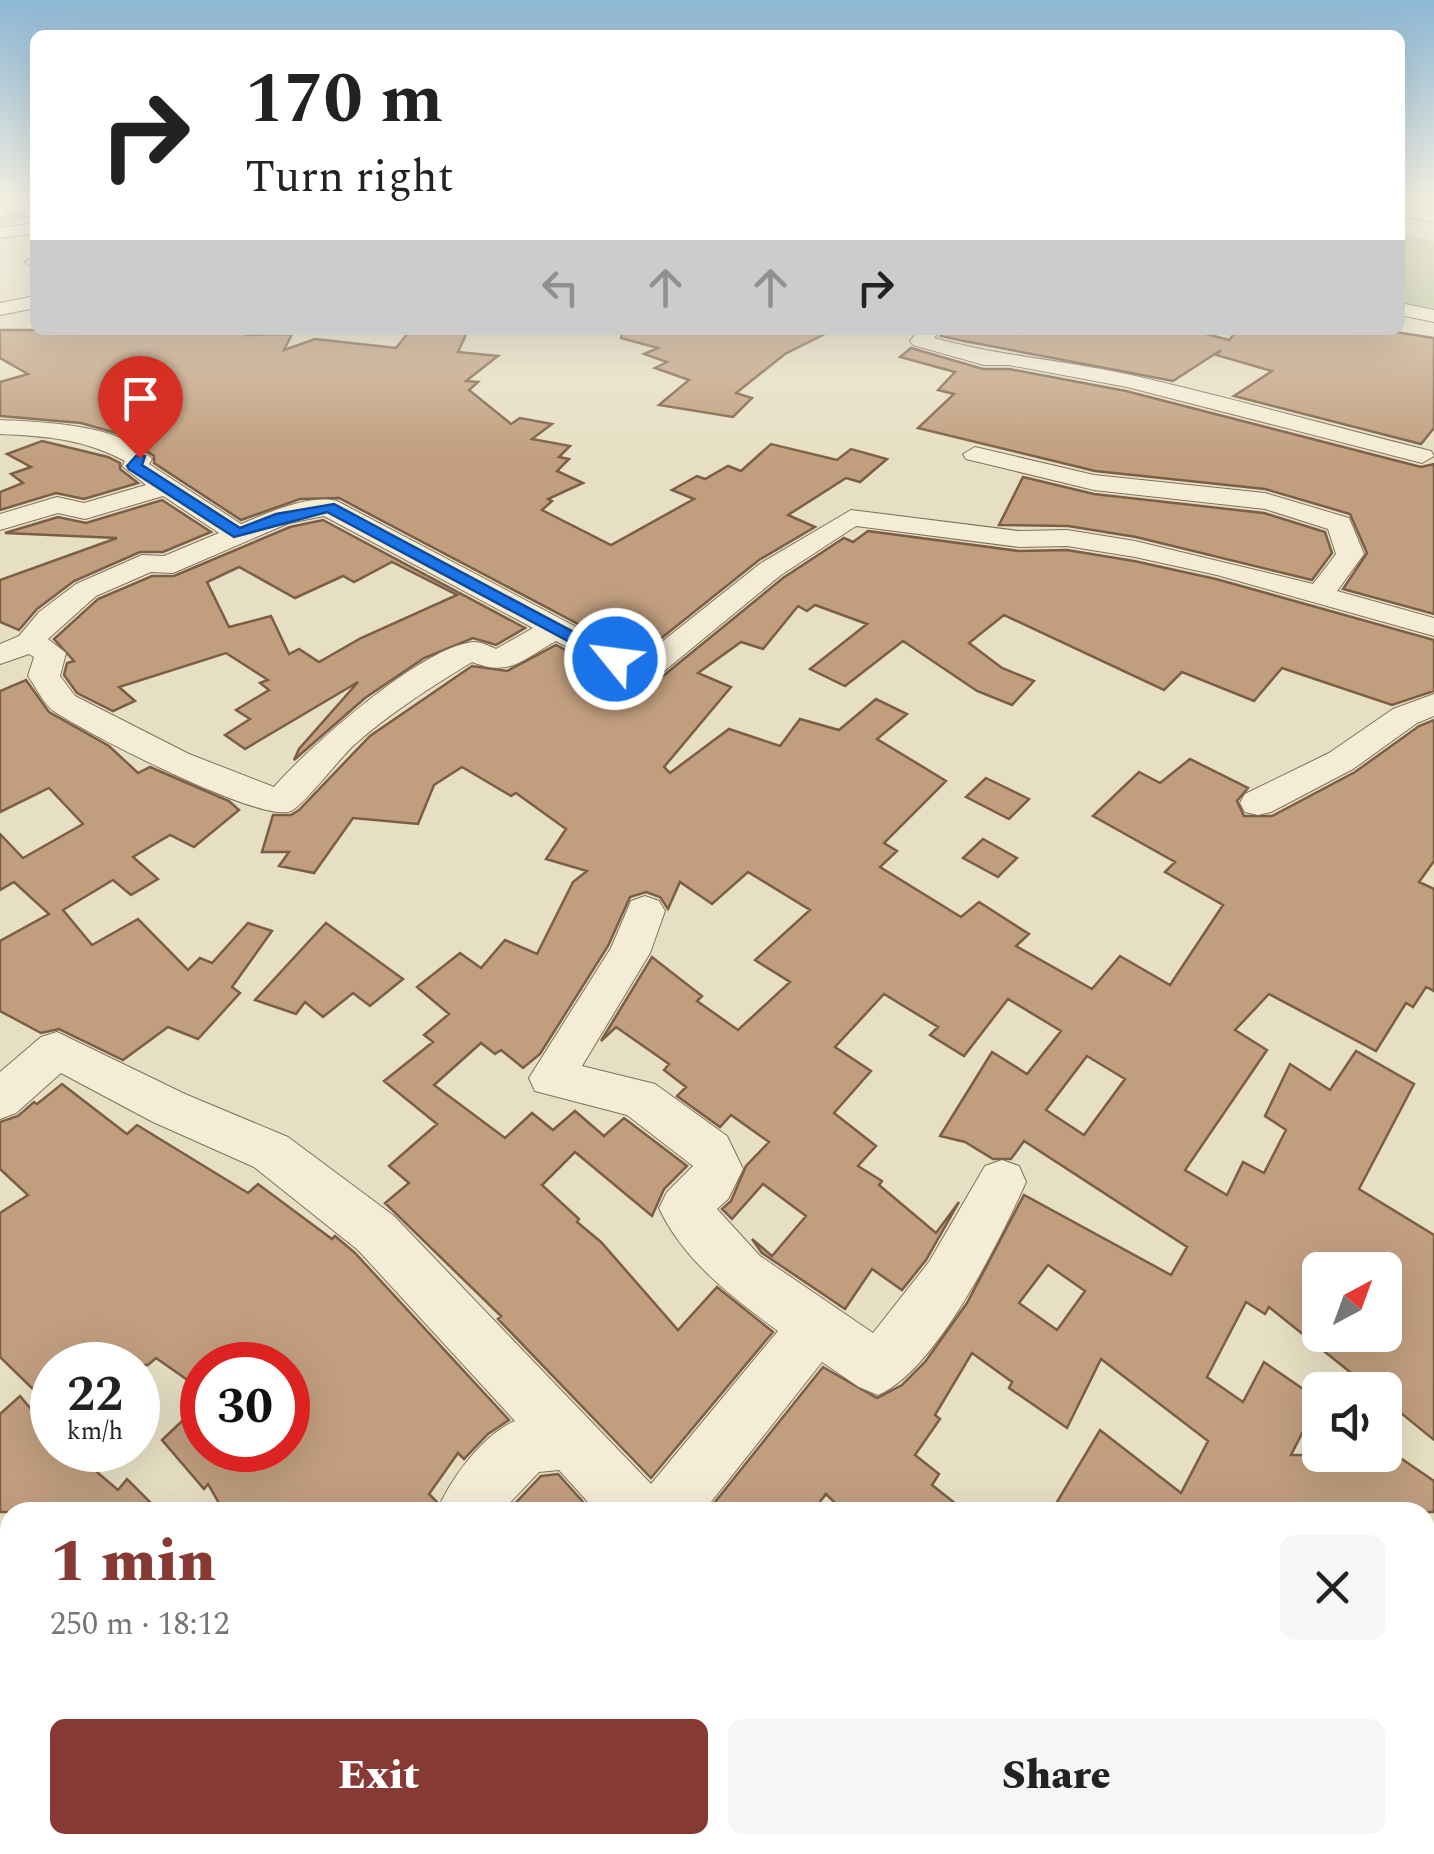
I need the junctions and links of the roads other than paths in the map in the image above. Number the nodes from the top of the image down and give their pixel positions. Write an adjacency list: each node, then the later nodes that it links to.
1 (30, 303): 2 (street)
2 (0, 309)
3 (1405, 310): 4 (street)
4 (1434, 316)
5 (1405, 329): 7 (street)
6 (927, 335): 10 (street)
7 (1434, 335)
8 (0, 426): 11 (street)
9 (975, 454): 14 (street)
10 (1422, 456)
11 (166, 487): 12 (street); 13 (street)
12 (0, 522)
13 (239, 534): 15 (street); 17 (street)
14 (1320, 596): 15 (street); 16 (street)
15 (558, 627): 17 (street)
16 (1434, 627)
17 (15, 648)
18 (1434, 704): 19 (street)
19 (1258, 803)
20 (645, 911): 23 (street)
21 (0, 1099): 24 (street)
22 (1002, 1182): 23 (street)
23 (816, 1326): 27 (street)
24 (570, 1440): 25 (street); 26 (street)
25 (473, 1502)
26 (627, 1502)
27 (674, 1502)

